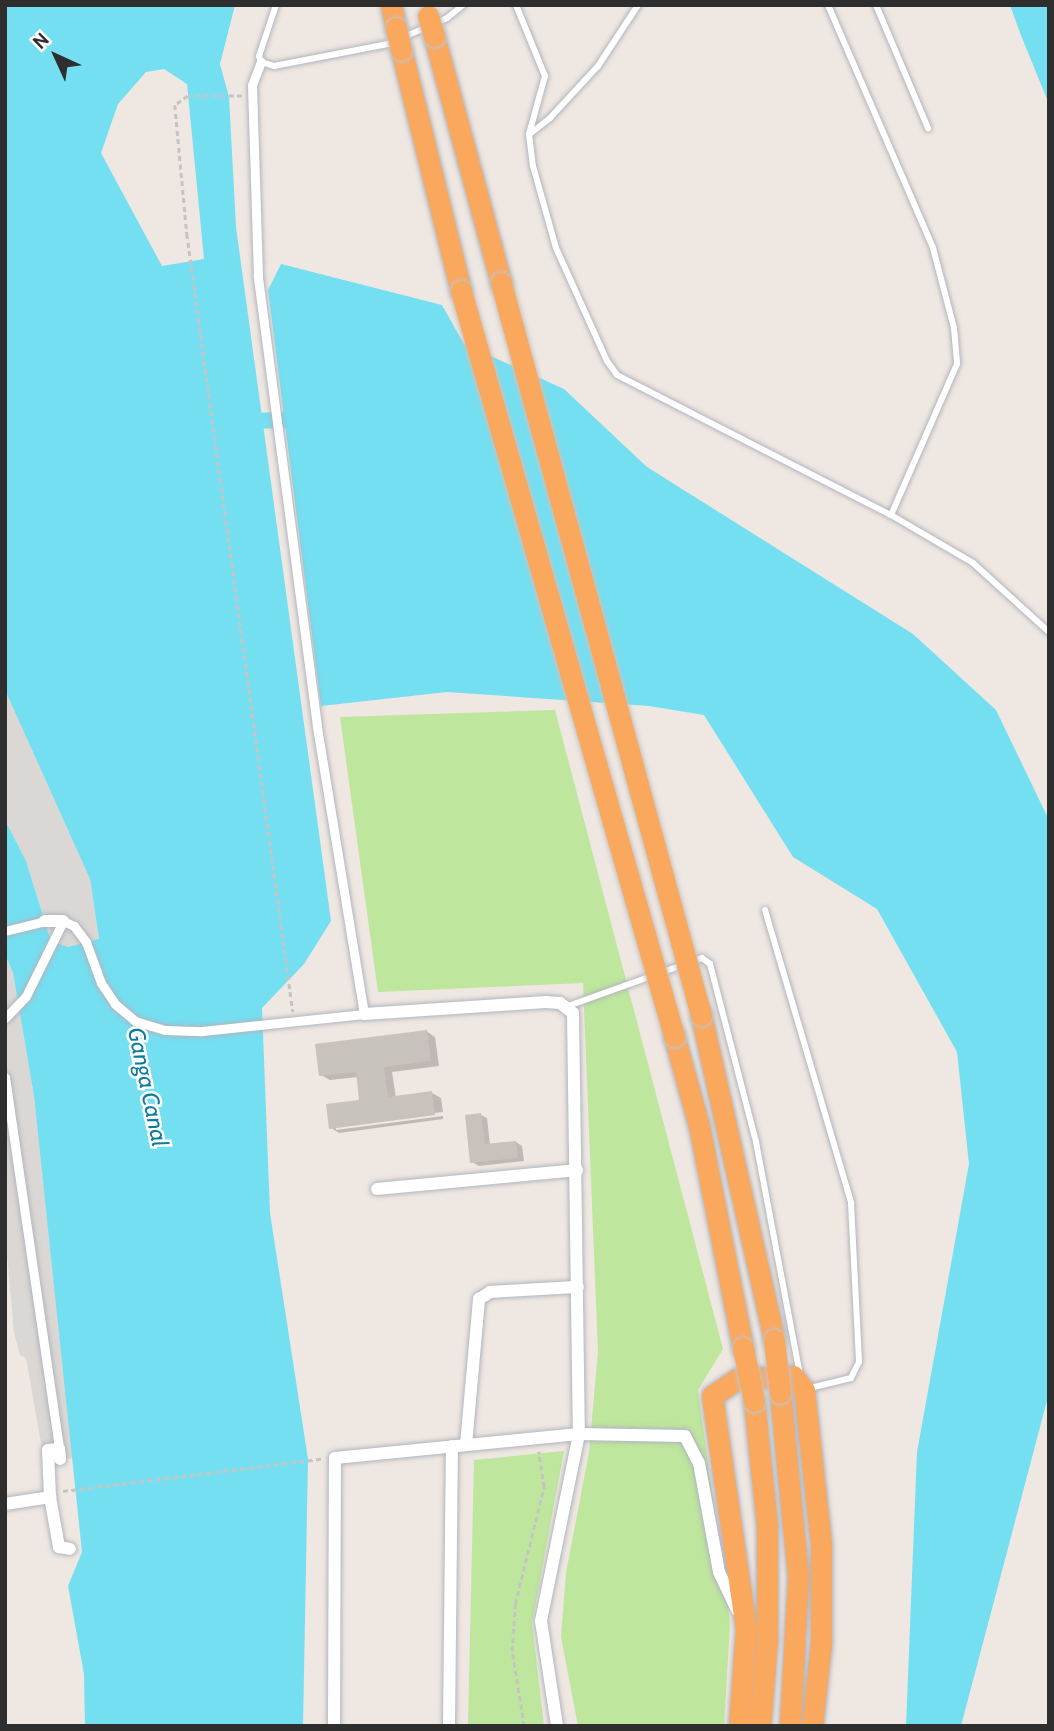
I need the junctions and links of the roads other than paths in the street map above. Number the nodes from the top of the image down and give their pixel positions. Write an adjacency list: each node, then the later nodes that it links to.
1 (276, 5): 9 (lane)
2 (391, 5): 38 (highway, bridge)
3 (463, 5): 9 (lane)
4 (516, 5): 11 (lane)
5 (638, 5): 11 (lane)
6 (828, 5): 12 (lane)
7 (876, 5): 10 (lane)
8 (429, 19): 39 (highway, bridge)
9 (261, 62): 19 (street)
10 (928, 128)
11 (529, 134): 12 (lane)
12 (891, 515): 13 (lane)
13 (1049, 632)
14 (765, 910): 25 (lane)
15 (45, 921): 16 (street); 17 (street)
16 (63, 921): 19 (street); 20 (street)
17 (5, 931)
18 (568, 1006): 19 (street); 22 (street); 25 (lane)
19 (364, 1014)
20 (5, 1018)
21 (5, 1077): 29 (street)
22 (577, 1170): 23 (street); 24 (street)
23 (377, 1189)
24 (578, 1287): 26 (street); 27 (street)
25 (802, 1385): 33 (highway); 40 (highway)
26 (579, 1434): 27 (street); 33 (street); 36 (street)
27 (466, 1445): 28 (street)
28 (452, 1446): 34 (street); 35 (street)
29 (59, 1454): 30 (street)
30 (55, 1494): 31 (street); 32 (street)
31 (5, 1504)
32 (70, 1549)
33 (746, 1629): 37 (highway)
34 (334, 1726)
35 (449, 1726)
36 (557, 1726)
37 (739, 1726)
38 (760, 1726)
39 (790, 1726)
40 (812, 1726)

